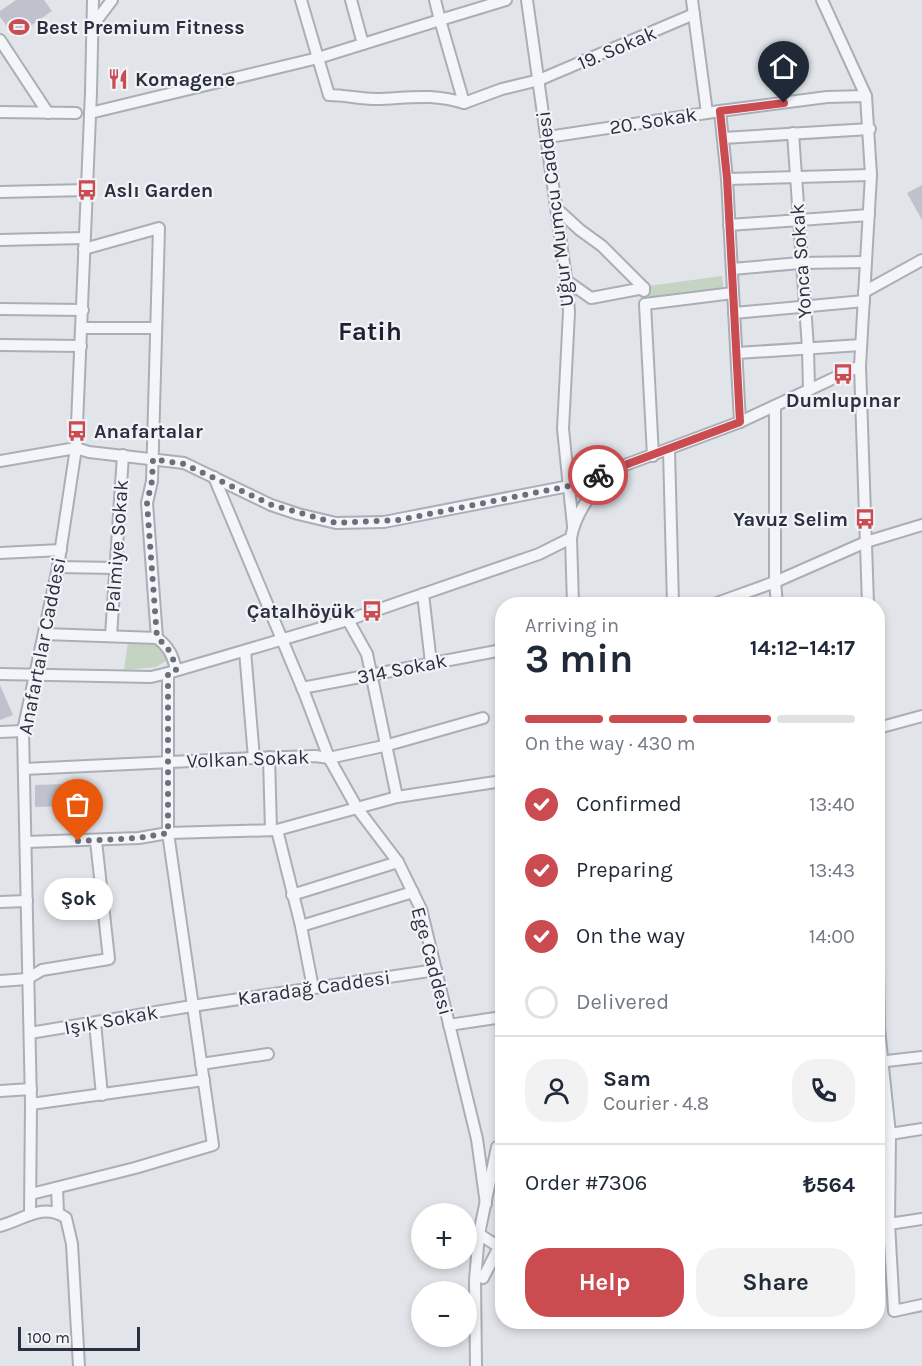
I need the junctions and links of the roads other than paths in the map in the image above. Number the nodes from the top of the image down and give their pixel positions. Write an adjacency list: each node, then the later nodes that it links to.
1 (85, 0): 13 (street)
2 (93, 0): 13 (street, Anafartalar Caddesi)
3 (112, 0): 13 (street)
4 (301, 0): 16 (street)
5 (351, 0): 15 (street)
6 (435, 0): 12 (street)
7 (506, 0): 12 (street)
8 (526, 0): 17 (street, Uğur Mumcu Caddesi)
9 (692, 0): 11 (street)
10 (822, 0): 18 (street)
11 (694, 14): 17 (street, 19. Sokak); 22 (street)
12 (440, 20): 15 (street); 19 (street)
13 (93, 25): 25 (street, Anafartalar Caddesi)
14 (0, 40): 23 (street)
15 (363, 44): 16 (street)
16 (318, 58): 19 (street); 25 (street)
17 (539, 80): 19 (street, 19. Sokak); 28 (street, Uğur Mumcu Caddesi)
18 (866, 96): 20 (street, 20. Sokak); 26 (street)
19 (464, 102)
20 (720, 111): 22 (street, 20. Sokak); 29 (street)
21 (0, 112): 23 (street)
22 (707, 112): 28 (street, 20. Sokak)
23 (48, 113): 24 (street)
24 (76, 113)
25 (90, 113): 33 (street, Anafartalar Caddesi)
26 (870, 129): 27 (street); 30 (street)
27 (793, 133): 29 (street); 31 (street, Yonca Sokak)
28 (548, 137): 35 (street, Uğur Mumcu Caddesi)
29 (723, 138): 32 (street)
30 (871, 175): 31 (street); 36 (street)
31 (795, 177): 32 (street); 37 (street, Yonca Sokak)
32 (727, 178): 38 (street)
33 (87, 190): 34 (street); 40 (street, Anafartalar Caddesi)
34 (0, 192)
35 (557, 209): 45 (street, Uğur Mumcu Caddesi); 46 (street)
36 (868, 215): 37 (street); 42 (street)
37 (798, 221): 38 (street); 43 (street, Yonca Sokak)
38 (729, 225): 44 (street)
39 (0, 240): 40 (street)
40 (84, 244): 52 (street, Anafartalar Caddesi); 55 (street)
41 (922, 260): 48 (street)
42 (866, 261): 43 (street); 48 (street)
43 (800, 263): 44 (street); 50 (street, Yonca Sokak)
44 (732, 269): 47 (street)
45 (567, 281): 46 (street); 73 (street, Uğur Mumcu Caddesi)
46 (644, 288): 49 (street)
47 (733, 293): 49 (street); 53 (street)
48 (864, 296): 50 (street); 57 (street)
49 (645, 304): 68 (street)
50 (805, 306): 53 (street); 59 (street, Yonca Sokak)
51 (0, 309): 52 (street)
52 (83, 310): 54 (street, Anafartalar Caddesi)
53 (734, 313): 60 (street)
54 (82, 328): 55 (street); 58 (street, Anafartalar Caddesi)
55 (156, 328): 69 (street)
56 (0, 345): 58 (street)
57 (861, 345): 59 (street); 61 (street)
58 (81, 346): 65 (street, Anafartalar Caddesi)
59 (808, 348): 60 (street); 62 (street, Yonca Sokak)
60 (738, 353): 64 (street)
61 (860, 366): 62 (street); 77 (street)
62 (809, 390): 63 (street)
63 (775, 406): 64 (street); 82 (street)
64 (740, 422): 66 (street)
65 (76, 448): 67 (street); 70 (street); 78 (street, Anafartalar Caddesi)
66 (669, 450): 68 (street); 85 (street)
67 (123, 455): 69 (street); 81 (street, Palmiye Sokak)
68 (654, 456): 71 (street)
69 (153, 459): 72 (street); 92 (street)
70 (0, 461)
71 (609, 471): 73 (street); 75 (street)
72 (214, 477): 73 (street); 93 (street, Ege Caddesi)
73 (569, 486): 75 (street, Uğur Mumcu Caddesi)
74 (922, 525): 77 (street)
75 (573, 526): 76 (street)
76 (571, 538): 83 (street); 84 (street)
77 (866, 542): 82 (street); 88 (street)
78 (61, 550): 79 (street); 80 (street, Anafartalar Caddesi)
79 (0, 553)
80 (58, 567): 81 (street); 90 (street, Anafartalar Caddesi)
81 (116, 568): 91 (street, Palmiye Sokak)
82 (775, 582): 86 (street); 87 (street)
83 (423, 594): 89 (street); 96 (street)
84 (573, 597)
85 (673, 597)
86 (733, 597)
87 (776, 597)
88 (868, 597)
89 (348, 620): 93 (street); 100 (street)
90 (44, 634): 91 (street); 99 (street, Anafartalar Caddesi)
91 (111, 636): 92 (street)
92 (157, 638): 97 (street)
93 (282, 641): 94 (street); 101 (street, Ege Caddesi)
94 (245, 651): 97 (street); 109 (street)
95 (495, 651): 96 (street, 314 Sokak)
96 (430, 663): 100 (street, 314 Sokak)
97 (172, 671): 99 (street); 111 (street)
98 (0, 674): 99 (street)
99 (35, 674): 105 (street, Anafartalar Caddesi)
100 (371, 675): 101 (street, 314 Sokak); 107 (street)
101 (302, 688): 110 (street, Ege Caddesi)
102 (922, 716): 104 (street)
103 (483, 718): 107 (street, Volkan Sokak)
104 (885, 726)
105 (23, 731): 106 (street); 112 (street, Anafartalar Caddesi)
106 (0, 732)
107 (388, 745): 110 (street, Volkan Sokak); 114 (street)
108 (269, 757): 109 (street, Volkan Sokak); 110 (street, Volkan Sokak); 116 (street)
109 (254, 758): 111 (street, Volkan Sokak)
110 (329, 758): 115 (street, Ege Caddesi)
111 (168, 761): 112 (street, Volkan Sokak); 117 (street)
112 (24, 769): 119 (street, Anafartalar Caddesi)
113 (495, 782): 114 (street)
114 (397, 797): 115 (street)
115 (357, 808): 116 (street); 120 (street, Ege Caddesi)
116 (274, 830): 117 (street); 122 (street)
117 (168, 833): 118 (street); 130 (street)
118 (96, 841): 119 (street); 127 (street)
119 (26, 842): 123 (street, Anafartalar Caddesi)
120 (398, 862): 121 (street, Ege Caddesi); 122 (street)
121 (413, 892): 125 (street); 126 (street, Ege Caddesi)
122 (291, 895): 125 (street)
123 (27, 901): 124 (street); 127 (street, Anafartalar Caddesi)
124 (0, 902)
125 (301, 926): 129 (street)
126 (436, 970): 129 (street, Karadağ Caddesi); 133 (street, Ege Caddesi)
127 (27, 979): 128 (street); 134 (street, Anafartalar Caddesi)
128 (0, 981)
129 (313, 988): 130 (street, Karadağ Caddesi)
130 (192, 1006): 132 (street, Işık Sokak); 138 (street)
131 (495, 1018): 133 (street)
132 (94, 1023): 134 (street, Işık Sokak); 142 (street)
133 (449, 1025): 147 (street, Ege Caddesi)
134 (30, 1033): 140 (street, Anafartalar Caddesi)
135 (268, 1054): 138 (street)
136 (922, 1057): 137 (street)
137 (885, 1061)
138 (201, 1064): 139 (street)
139 (204, 1080): 142 (street); 151 (street)
140 (31, 1089): 141 (street); 143 (street, Anafartalar Caddesi)
141 (0, 1091)
142 (102, 1095): 143 (street)
143 (31, 1104): 152 (street, Anafartalar Caddesi)
144 (885, 1125): 146 (street)
145 (922, 1130): 146 (street)
146 (890, 1134): 150 (street)
147 (477, 1139): 148 (street); 154 (street, Ege Caddesi)
148 (495, 1146)
149 (495, 1167): 154 (street, Ege Caddesi)
150 (885, 1175)
151 (57, 1188): 152 (street); 155 (street)
152 (31, 1194): 156 (street, Anafartalar Caddesi)
153 (885, 1203): 158 (street)
154 (486, 1204): 160 (street, Ege Caddesi)
155 (58, 1213): 156 (street); 167 (street)
156 (30, 1214): 159 (street)
157 (922, 1220): 158 (street)
158 (889, 1224): 163 (street)
159 (0, 1226)
160 (479, 1234): 161 (street); 168 (street, Ege Caddesi)
161 (495, 1243)
162 (885, 1245): 163 (street)
163 (890, 1245): 166 (street)
164 (495, 1257): 165 (street)
165 (483, 1278)
166 (922, 1305)
167 (79, 1366)
168 (476, 1366)

